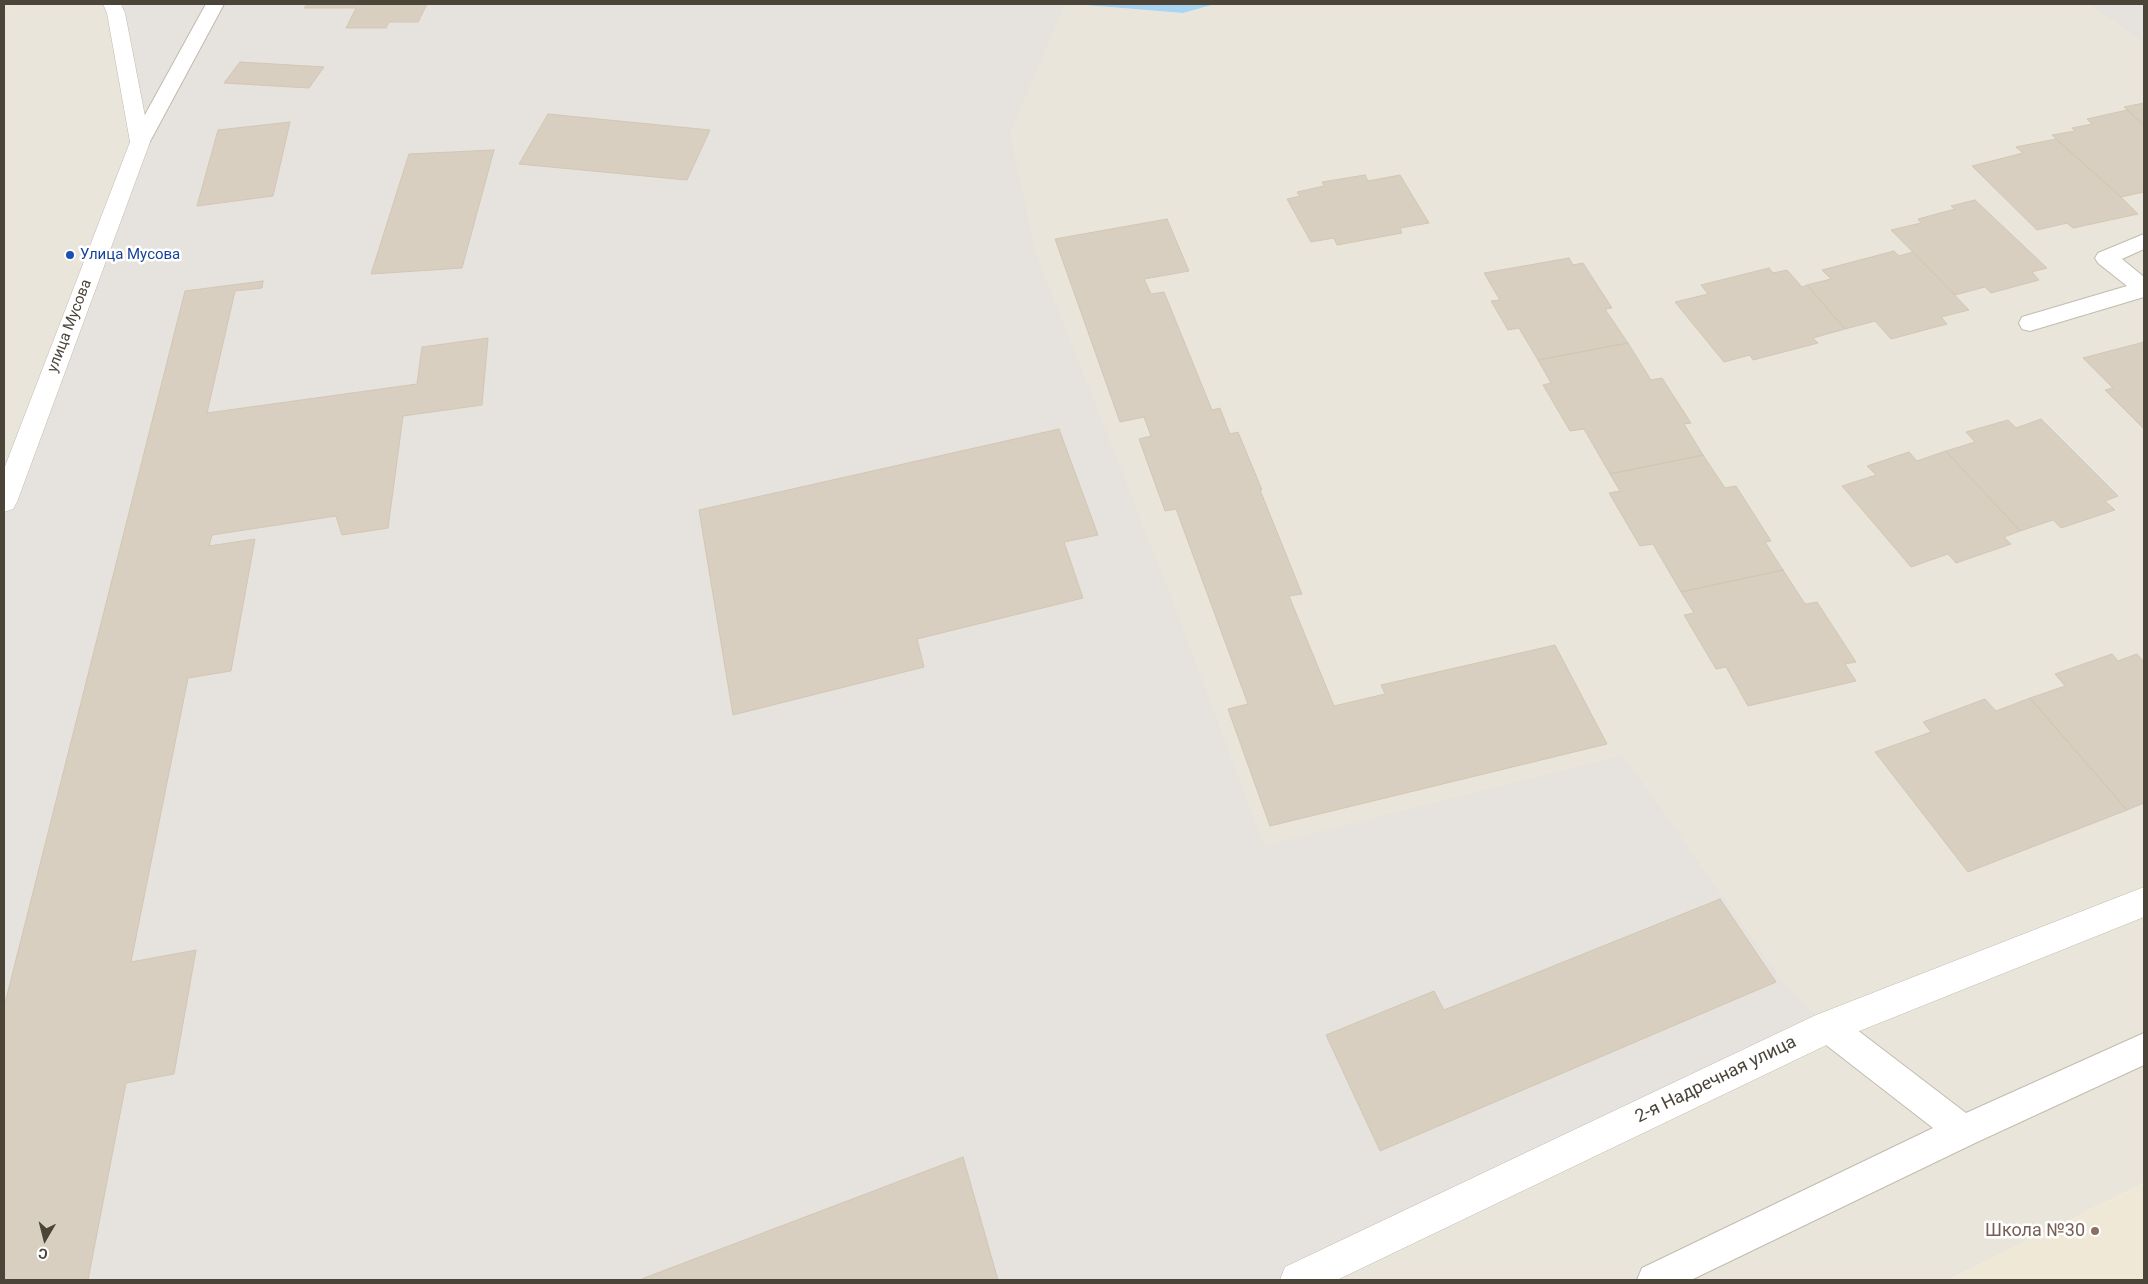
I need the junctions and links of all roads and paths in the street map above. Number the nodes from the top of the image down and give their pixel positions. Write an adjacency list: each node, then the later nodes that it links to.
1 (112, 4): 3 (street)
2 (215, 4): 3 (lane)
3 (140, 142): 7 (street, улица Мусова)
4 (2144, 241): 5 (lane)
5 (2144, 288): 6 (lane)
6 (2030, 323)
7 (4, 502)
8 (2144, 902): 9 (street, 2-я Надречная улица)
9 (1828, 1027): 11 (lane); 12 (street, 2-я Надречная улица)
10 (2144, 1049): 11 (lane)
11 (1963, 1132): 13 (lane)
12 (1298, 1280)
13 (1654, 1280)

